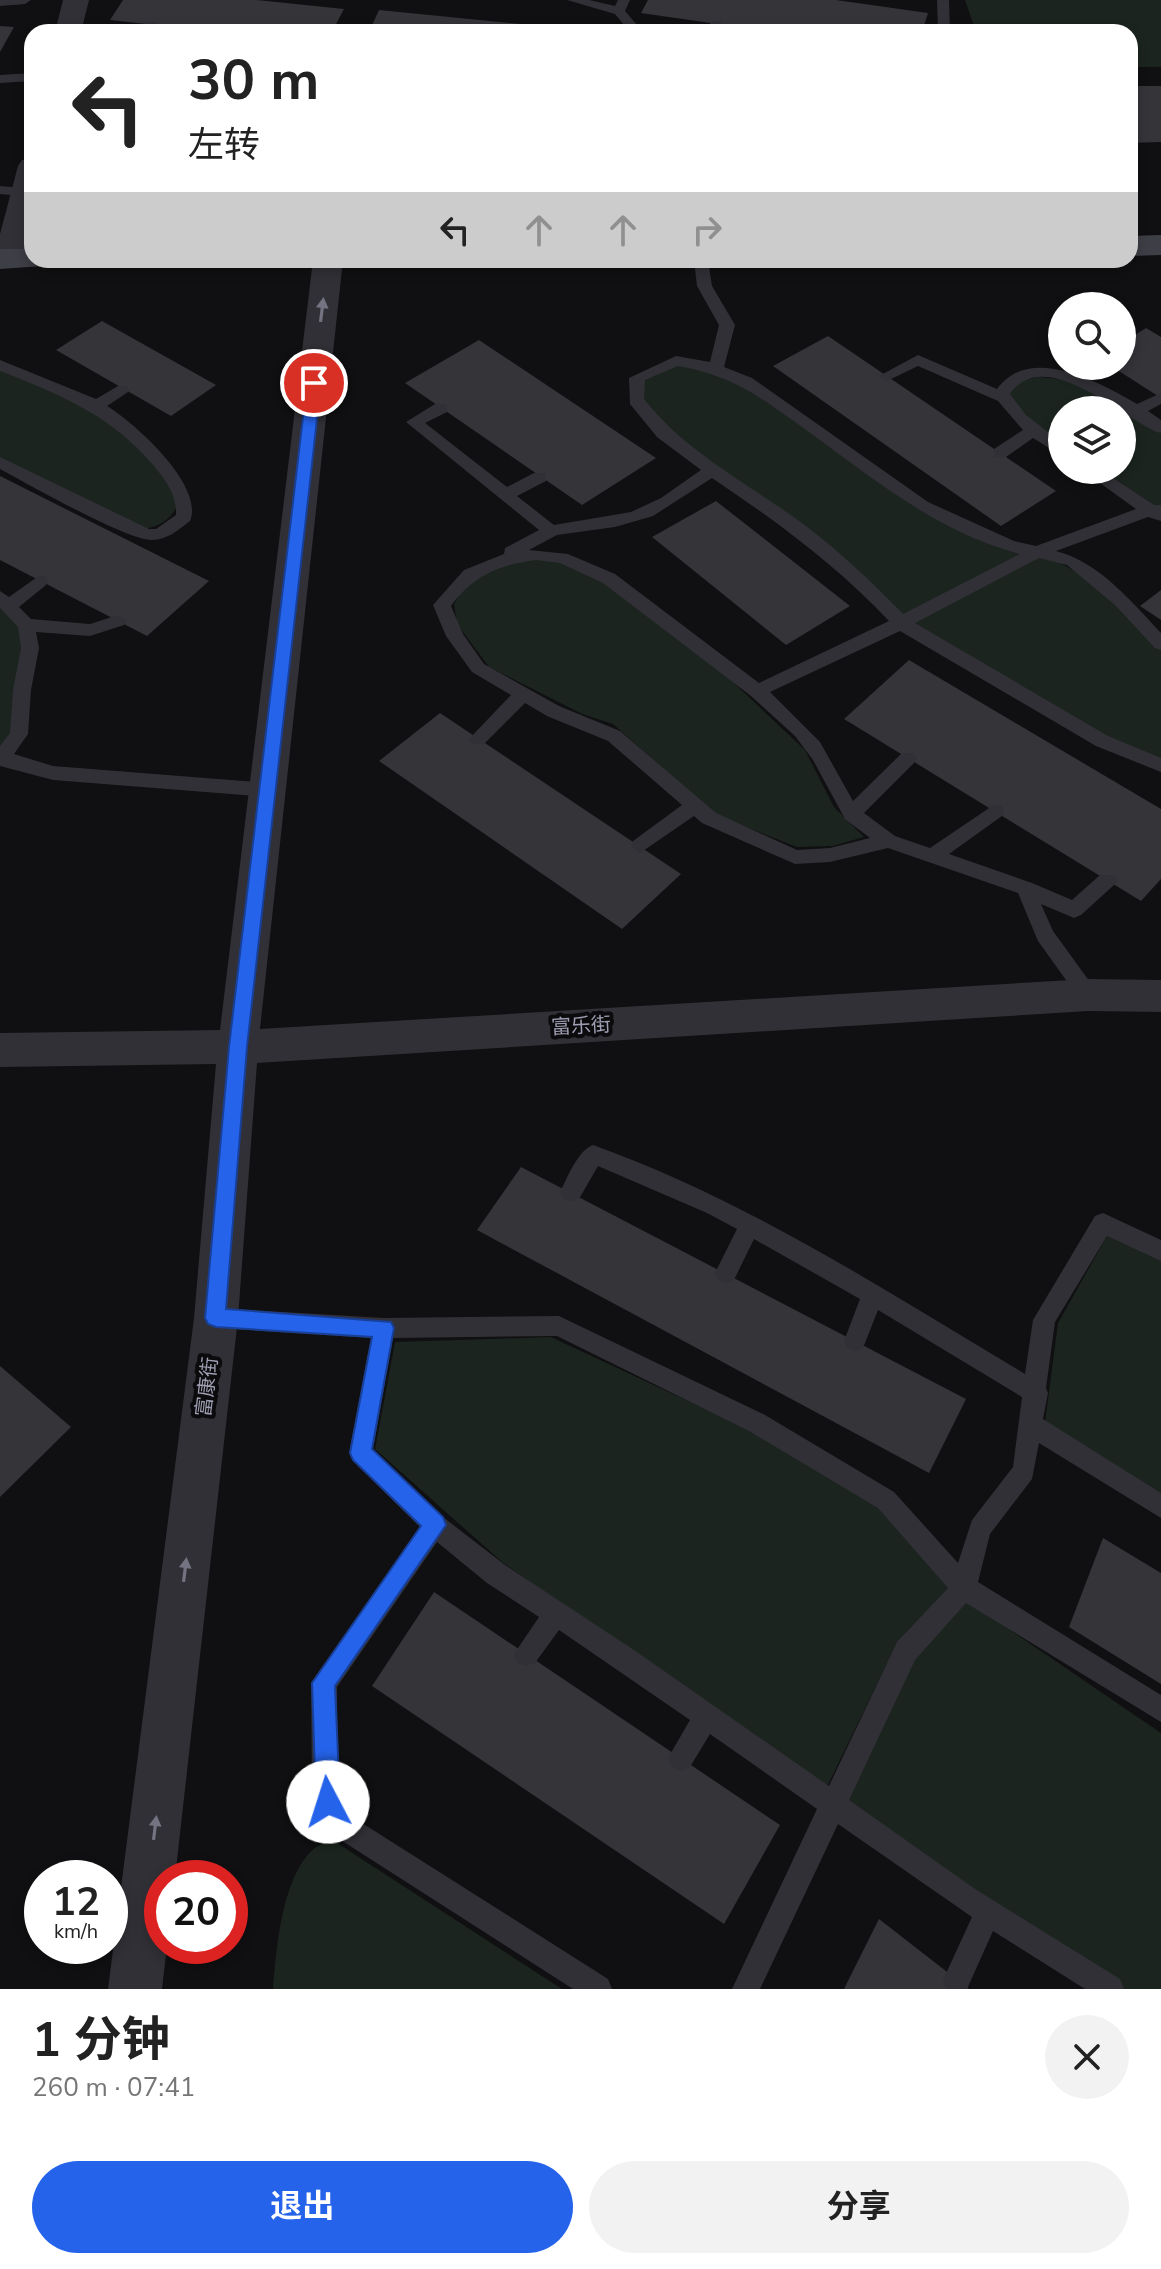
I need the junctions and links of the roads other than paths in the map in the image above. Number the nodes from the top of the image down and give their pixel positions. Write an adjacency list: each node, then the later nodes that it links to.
1 (25, 0): 5 (lane)
2 (76, 0): 7 (street)
3 (573, 0): 6 (lane)
4 (943, 0): 9 (lane)
5 (0, 2)
6 (621, 5): 8 (lane)
7 (70, 24)
8 (632, 24)
9 (944, 24)
10 (24, 78): 11 (lane)
11 (0, 79)
12 (22, 186): 15 (street)
13 (1161, 245): 14 (street)
14 (1138, 246)
15 (13, 259)
16 (327, 268): 52 (street, 富康街, one-way to 16)
17 (700, 268): 19 (lane)
18 (0, 365): 24 (lane)
19 (716, 369): 32 (lane); 38 (lane)
20 (887, 376): 22 (lane)
21 (123, 389): 24 (lane)
22 (1004, 398): 26 (lane); 28 (lane)
23 (1161, 398): 26 (lane)
24 (98, 405): 31 (lane)
25 (441, 408): 35 (lane)
26 (1138, 410): 27 (lane)
27 (1161, 428)
28 (1033, 431): 29 (lane); 30 (lane)
29 (1048, 441)
30 (1000, 453)
31 (0, 462)
32 (712, 470): 37 (lane); 43 (lane)
33 (540, 477): 35 (lane)
34 (1111, 484): 36 (lane)
35 (505, 495): 37 (lane)
36 (1157, 514): 38 (lane)
37 (551, 531): 39 (lane)
38 (1039, 551): 43 (lane); 45 (lane)
39 (490, 563): 46 (lane); 47 (lane)
40 (40, 581): 41 (lane)
41 (4, 601): 44 (lane)
42 (118, 621): 44 (lane)
43 (901, 623): 46 (lane); 51 (lane)
44 (26, 625): 49 (lane)
45 (1161, 644)
46 (759, 690): 55 (lane)
47 (523, 694): 48 (lane); 53 (lane)
48 (478, 739)
49 (1, 758): 52 (lane)
50 (908, 758): 55 (lane)
51 (1161, 765)
52 (268, 790): 63 (street, 富康街)
53 (694, 806): 56 (lane); 57 (lane)
54 (995, 811): 58 (lane)
55 (852, 814): 56 (lane)
56 (888, 841): 58 (lane)
57 (640, 846)
58 (933, 856): 60 (lane)
59 (1107, 880): 60 (lane)
60 (1025, 888): 61 (lane)
61 (1088, 995): 62 (street, 富乐街); 63 (street, 富乐街)
62 (1161, 996)
63 (238, 1047): 64 (street, 富乐街); 70 (street, 富康街)
64 (0, 1050)
65 (571, 1192): 66 (lane)
66 (750, 1225): 68 (lane); 69 (lane)
67 (1161, 1251): 73 (lane)
68 (726, 1273)
69 (873, 1295): 72 (lane); 73 (lane)
70 (216, 1318): 71 (lane); 86 (street, 富康街, one-way to 70)
71 (384, 1328): 76 (lane); 77 (lane)
72 (855, 1341)
73 (1037, 1393): 74 (lane)
74 (1032, 1425): 75 (lane); 77 (lane)
75 (1161, 1506)
76 (435, 1525): 78 (lane); 87 (lane)
77 (964, 1588): 80 (lane); 83 (lane)
78 (556, 1614): 79 (lane); 81 (lane)
79 (526, 1654)
80 (1161, 1709)
81 (707, 1716): 82 (lane); 83 (lane)
82 (681, 1758)
83 (832, 1804): 84 (lane); 88 (lane)
84 (988, 1911): 85 (lane); 89 (lane)
85 (957, 1980)
86 (135, 1989)
87 (598, 1989)
88 (746, 1989)
89 (1110, 1989)

